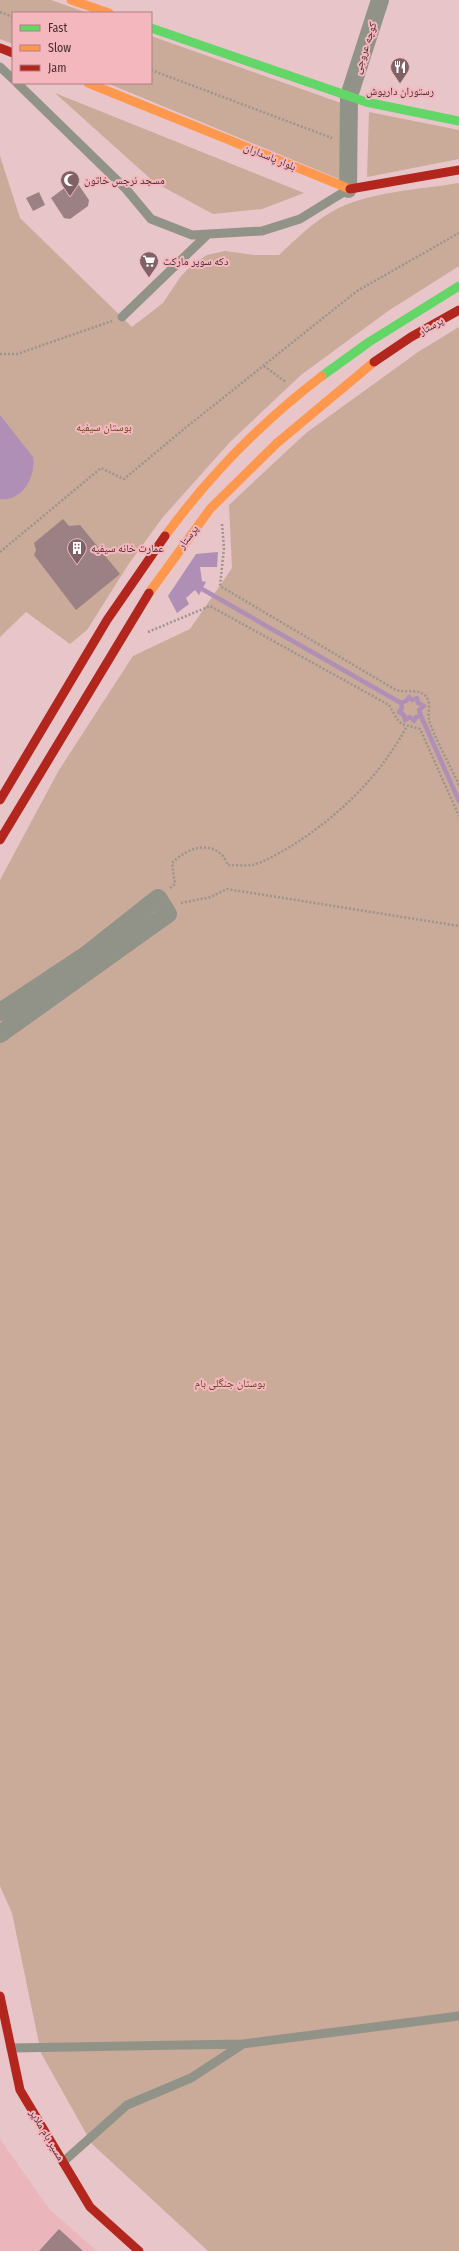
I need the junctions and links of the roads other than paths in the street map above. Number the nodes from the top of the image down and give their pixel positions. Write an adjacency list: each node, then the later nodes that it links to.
1 (71, 0): 3 (main road)
2 (380, 0): 11 (street, کوچه عروجی)
3 (105, 12)
4 (152, 28): 11 (main road)
5 (0, 48): 6 (main road)
6 (12, 53)
7 (0, 67): 8 (lane)
8 (12, 78)
9 (18, 84): 15 (lane)
10 (90, 84): 14 (main road, بلوار پاسداران)
11 (349, 96): 12 (main road); 14 (street, کوچه عروجی)
12 (459, 121)
13 (459, 170): 14 (main road)
14 (348, 189): 15 (lane)
15 (207, 234): 18 (lane)
16 (459, 286): 19 (main road, پرستار)
17 (459, 310): 20 (main road, پرستار)
18 (122, 318)
19 (0, 800)
20 (0, 840)
21 (0, 1012): 22 (street)
22 (0, 1034)
23 (0, 1996): 26 (main road, مسیر بام ملایر)
24 (459, 2016): 25 (lane)
25 (243, 2044): 26 (lane); 27 (lane)
26 (11, 2048): 27 (main road, مسیر بام ملایر)
27 (63, 2162): 28 (main road, مسیر بام ملایر)
28 (139, 2251)

